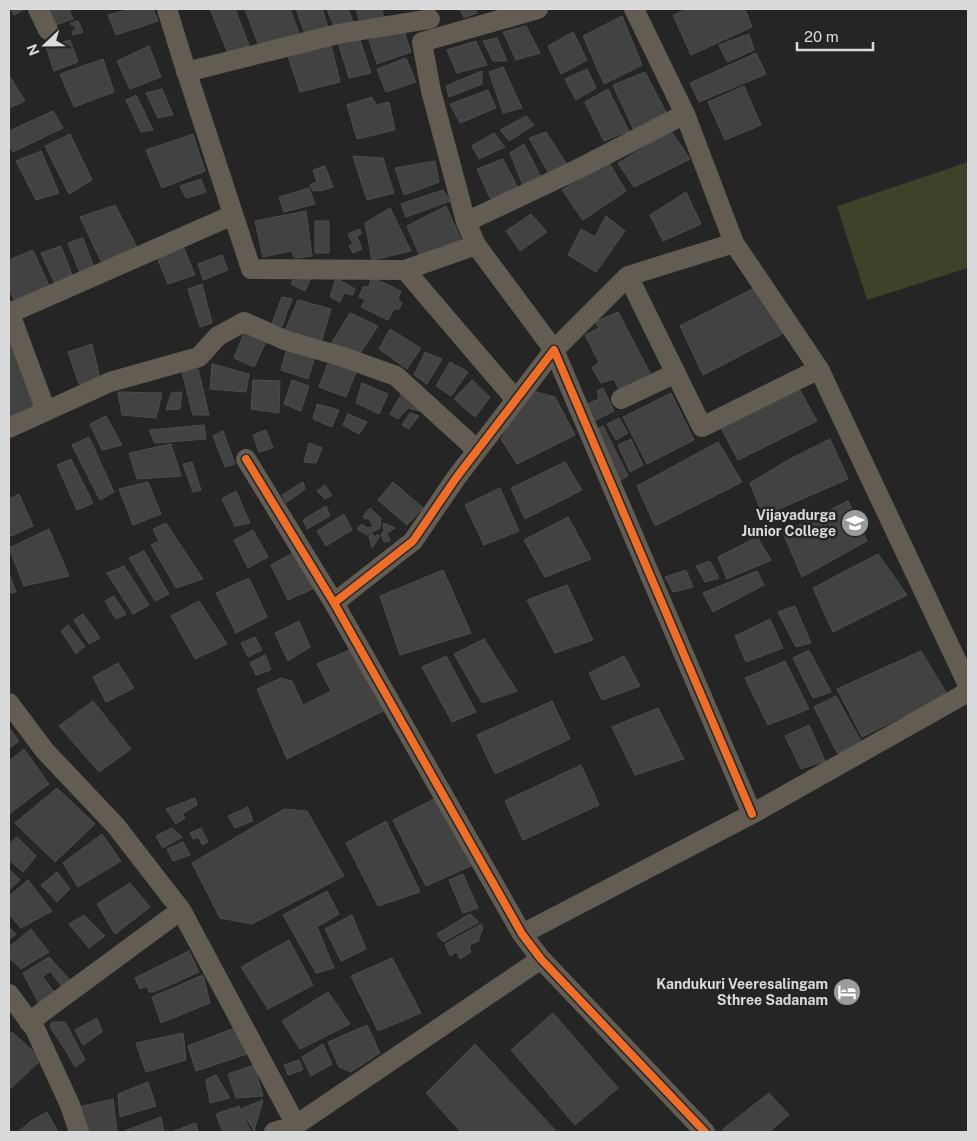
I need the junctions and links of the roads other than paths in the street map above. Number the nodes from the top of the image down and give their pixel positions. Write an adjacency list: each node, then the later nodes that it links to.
1 (38, 9): 6 (street)
2 (167, 9): 8 (street)
3 (538, 9): 7 (street)
4 (634, 9): 9 (street)
5 (428, 14): 7 (street); 8 (street)
6 (48, 30)
7 (422, 42): 11 (street)
8 (186, 72): 10 (street)
9 (685, 114): 11 (street); 12 (street)
10 (233, 215): 14 (street); 16 (street)
11 (466, 222): 13 (street)
12 (734, 243): 15 (street); 18 (street)
13 (476, 245): 14 (street); 17 (street)
14 (405, 270): 21 (street)
15 (628, 276): 17 (street); 19 (street)
16 (9, 312): 22 (street)
17 (554, 350): 21 (street); 30 (street)
18 (819, 369): 19 (street); 27 (street)
19 (676, 373): 20 (street)
20 (621, 399)
21 (516, 400): 24 (street)
22 (46, 411): 23 (street); 24 (street)
23 (9, 428)
24 (477, 450): 26 (street)
25 (246, 459): 26 (street)
26 (334, 603): 32 (street)
27 (968, 685)
28 (968, 692): 30 (street)
29 (9, 703): 31 (street)
30 (752, 814): 32 (street)
31 (181, 910): 35 (street); 36 (street)
32 (522, 934): 33 (street)
33 (541, 959): 36 (street); 39 (street)
34 (9, 994): 35 (street)
35 (29, 1022): 37 (street)
36 (296, 1129): 38 (street)
37 (79, 1132)
38 (274, 1132)
39 (705, 1132)

